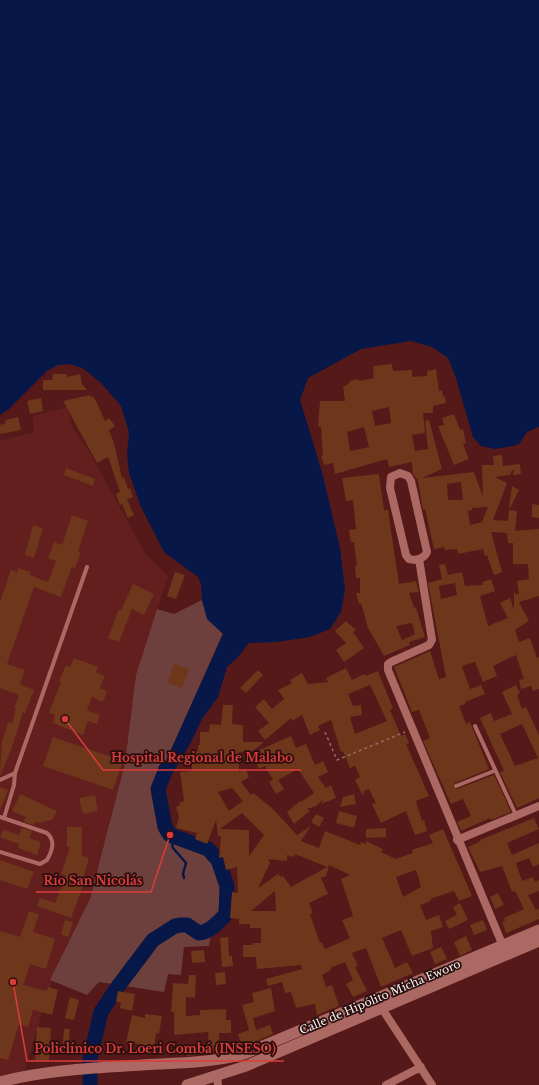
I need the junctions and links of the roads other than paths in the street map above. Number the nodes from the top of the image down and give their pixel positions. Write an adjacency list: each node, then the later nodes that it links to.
1 (419, 559): 1 (street); 11 (street)
2 (87, 567): 5 (lane)
3 (475, 726): 4 (lane)
4 (494, 771): 7 (lane); 9 (lane)
5 (15, 773): 6 (lane); 10 (lane)
6 (0, 780)
7 (456, 786)
8 (539, 806): 9 (street)
9 (516, 815): 11 (street)
10 (2, 817): 12 (lane)
11 (457, 840): 15 (street)
12 (0, 852)
13 (539, 930): 15 (main road, Calle de Hipólito Micha Eworo)
14 (539, 941): 16 (main road, Calle de Hipólito Micha Eworo)
15 (503, 946): 19 (main road, Calle de Hipólito Micha Eworo)
16 (381, 1007): 17 (street); 18 (main road, Calle de Hipólito Micha Eworo)
17 (421, 1068): 21 (street); 22 (street)
18 (218, 1081): 20 (main road, Calle de Hipólito Micha Eworo)
19 (0, 1082)
20 (187, 1085)
21 (386, 1085)
22 (432, 1085)

